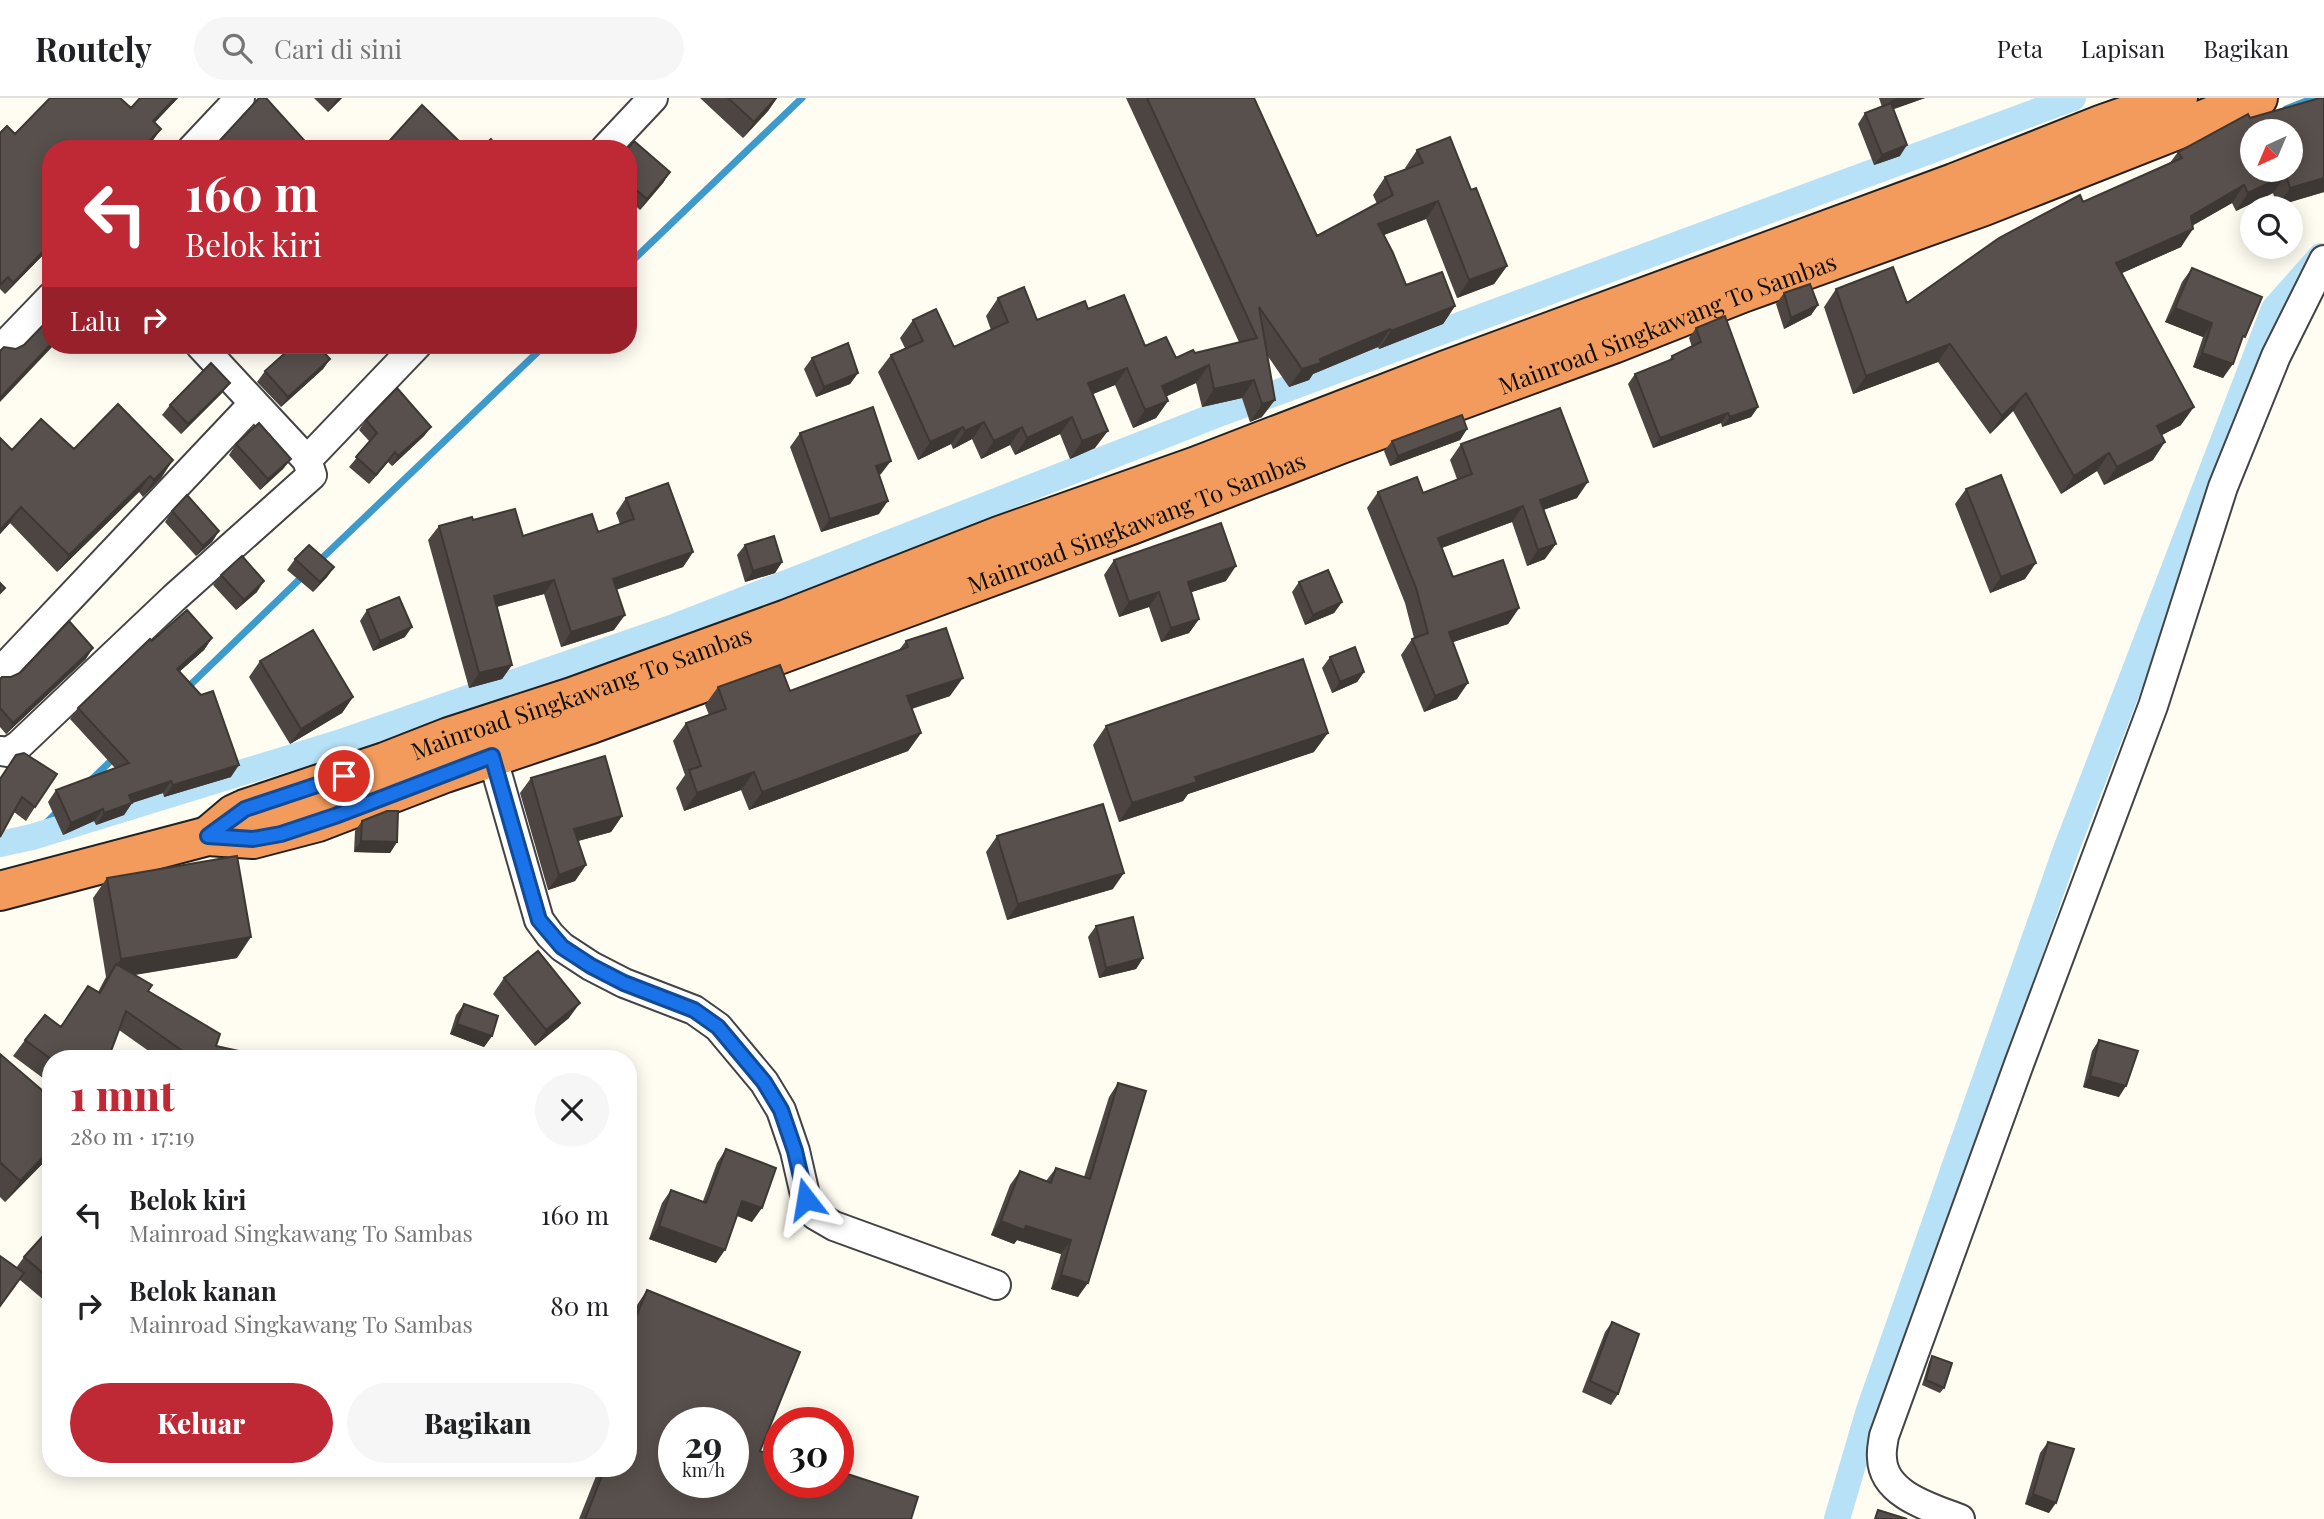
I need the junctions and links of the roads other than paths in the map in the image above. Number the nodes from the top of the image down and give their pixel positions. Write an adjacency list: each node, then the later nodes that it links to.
1 (240, 98): 5 (street)
2 (2178, 98): 14 (highway, Mainroad Singkawang To Sambas)
3 (2258, 98): 14 (highway, Mainroad Singkawang To Sambas)
4 (653, 99): 6 (street)
5 (200, 140)
6 (614, 140)
7 (2324, 260): 21 (street)
8 (42, 306): 9 (street)
9 (0, 350)
10 (208, 354): 12 (street)
11 (408, 354): 13 (street)
12 (254, 403): 13 (street); 15 (street)
13 (307, 460): 16 (street)
14 (1003, 552): 17 (highway, Mainroad Singkawang To Sambas); 18 (highway, Mainroad Singkawang To Sambas)
15 (0, 672)
16 (0, 751)
17 (492, 756): 18 (highway, Mainroad Singkawang To Sambas); 20 (street)
18 (208, 836): 19 (highway)
19 (0, 891)
20 (996, 1285)
21 (1960, 1519)

